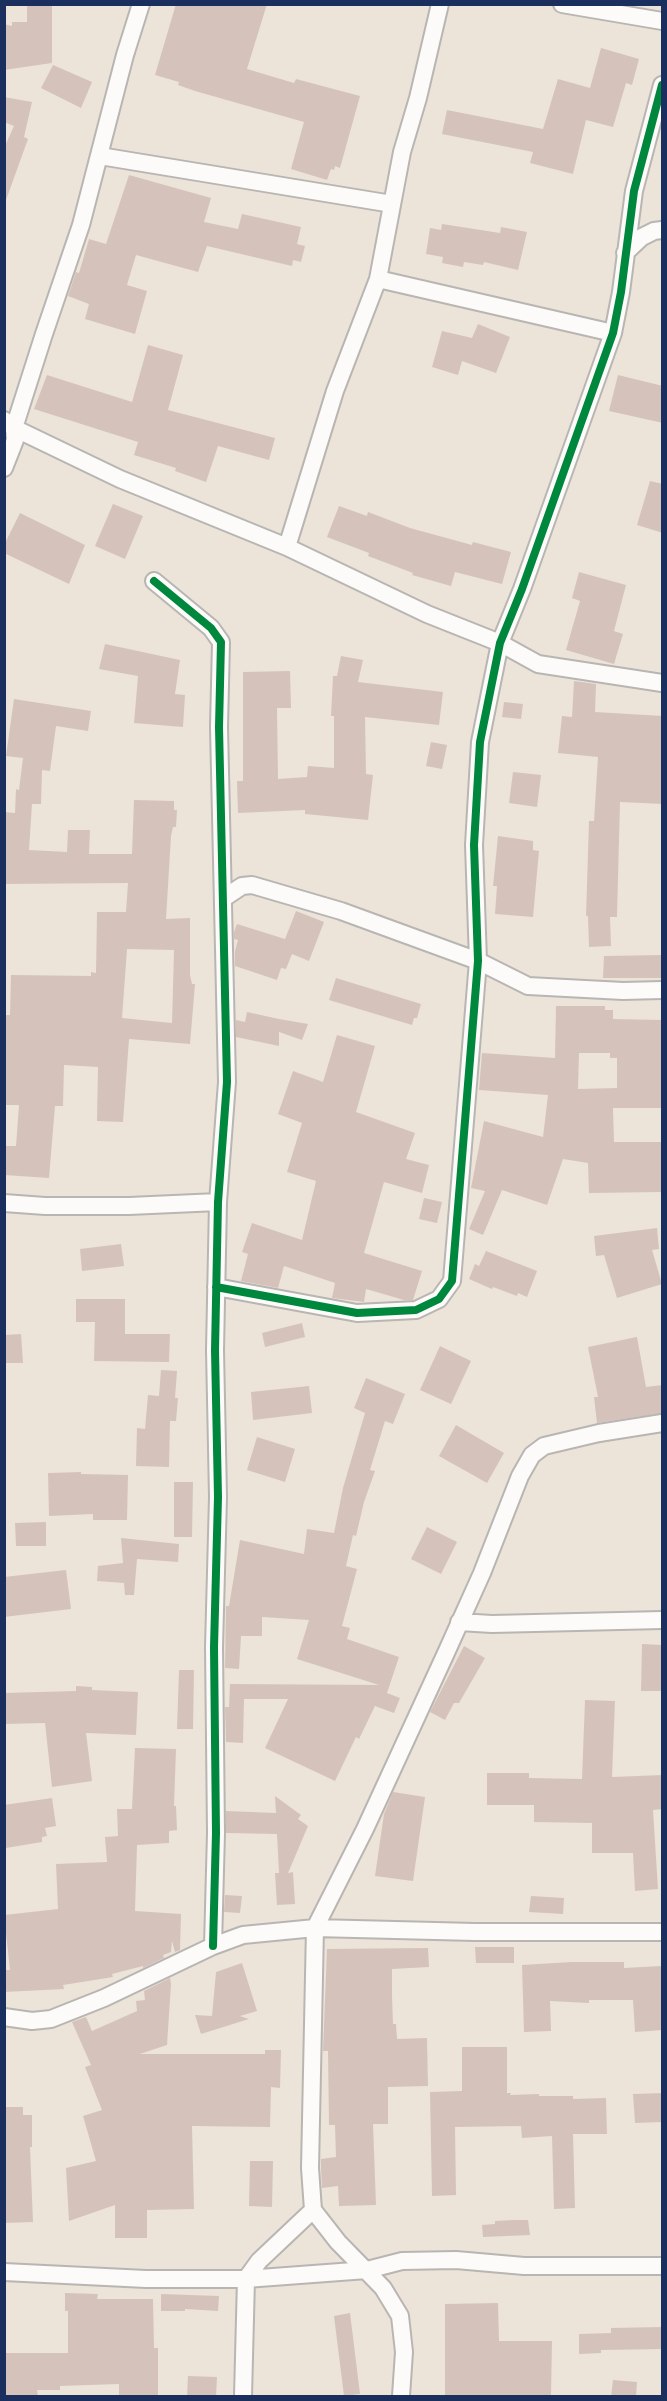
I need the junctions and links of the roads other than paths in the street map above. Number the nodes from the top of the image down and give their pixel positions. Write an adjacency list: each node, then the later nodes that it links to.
1 (141, 4): 6 (street)
2 (440, 4): 7 (street)
3 (562, 4): 4 (street)
4 (663, 21)
5 (663, 85): 9 (street)
6 (100, 156): 7 (street); 12 (street)
7 (392, 204): 10 (street)
8 (663, 231): 9 (street)
9 (625, 253): 11 (street)
10 (378, 279): 11 (street); 14 (street)
11 (613, 333): 16 (street)
12 (9, 424): 13 (street); 14 (street)
13 (4, 468)
14 (287, 547): 16 (street)
15 (153, 581): 18 (street)
16 (500, 644): 17 (street); 19 (street)
17 (663, 683)
18 (224, 898): 19 (street); 21 (street)
19 (478, 961): 20 (street); 23 (street)
20 (663, 990)
21 (218, 1202): 22 (street); 23 (street)
22 (4, 1203)
23 (216, 1287): 29 (street)
24 (663, 1423): 26 (street)
25 (663, 1620): 26 (street)
26 (459, 1622): 27 (street)
27 (315, 1928): 28 (street); 29 (street); 31 (street)
28 (663, 1932)
29 (213, 1946): 30 (street)
30 (4, 2017)
31 (313, 2210): 33 (street); 35 (street)
32 (663, 2266): 33 (street)
33 (367, 2270): 35 (street); 37 (street)
34 (4, 2272): 35 (street)
35 (246, 2279): 36 (street)
36 (243, 2397)
37 (401, 2397)

